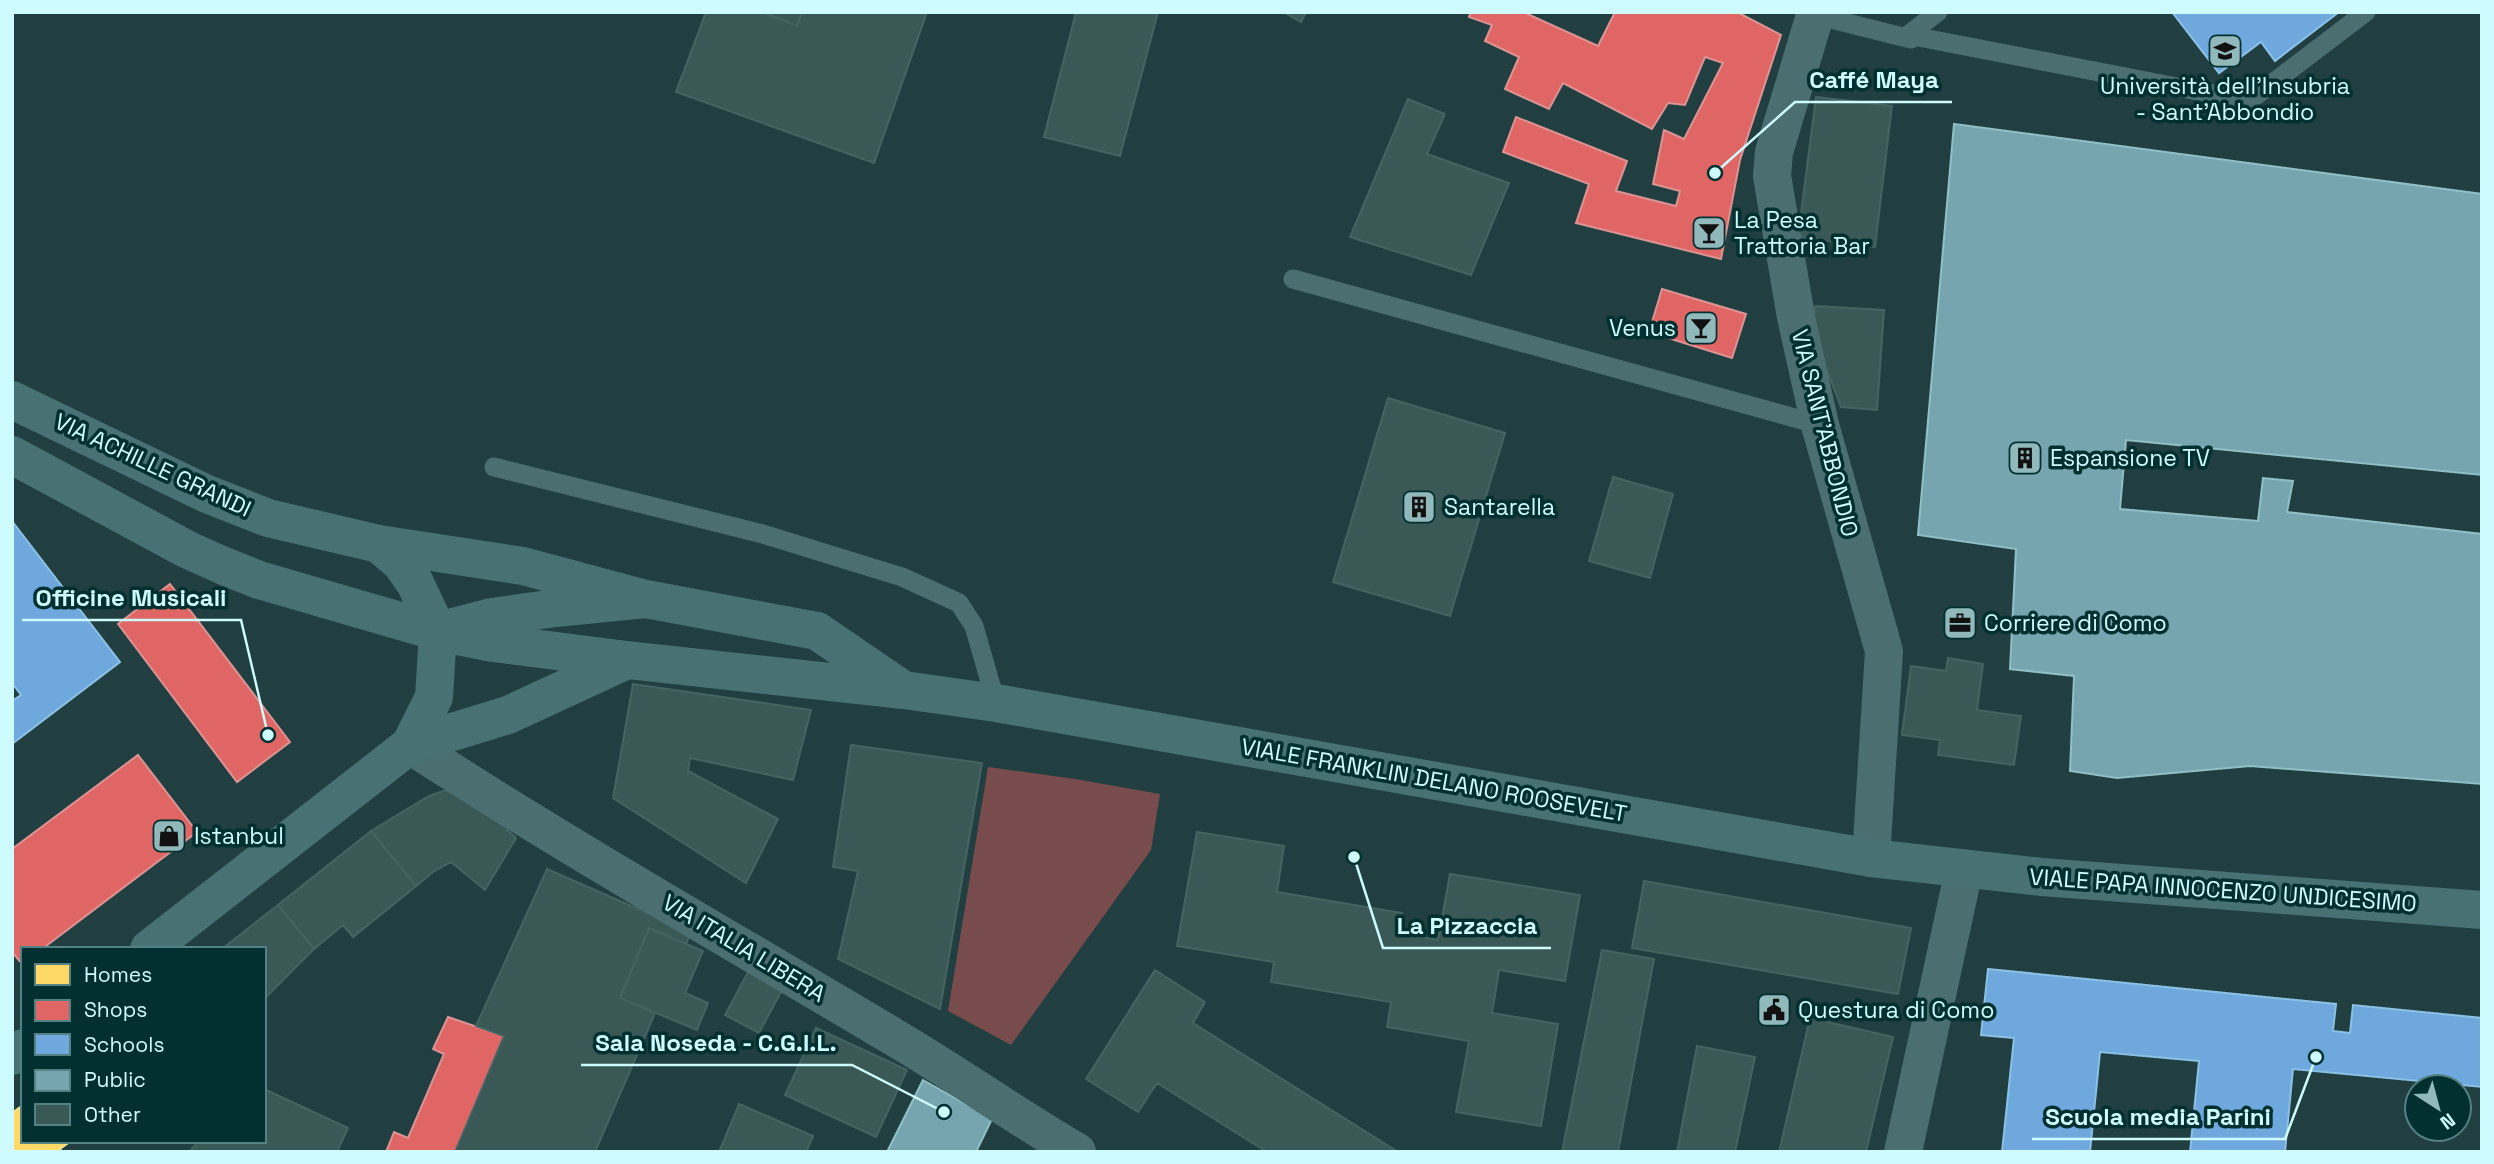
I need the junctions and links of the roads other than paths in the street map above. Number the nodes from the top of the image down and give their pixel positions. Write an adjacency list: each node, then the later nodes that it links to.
1 (1938, 12): 4 (lane)
2 (2366, 12): 4 (lane)
3 (1815, 14): 4 (lane); 7 (street, VIA SANT'ABBONDIO)
4 (1908, 35)
5 (1293, 279): 7 (lane)
6 (12, 400): 10 (main road, VIA ACHILLE GRANDI)
7 (1820, 425): 17 (street, VIA SANT'ABBONDIO)
8 (12, 455): 12 (main road)
9 (494, 467): 15 (lane)
10 (379, 544): 11 (main road, VIA ACHILLE GRANDI); 12 (main road)
11 (646, 599): 12 (main road, VIALE FRANKLIN DELANO ROOSEVELT); 14 (main road, VIALE FRANKLIN DELANO ROOSEVELT)
12 (438, 632): 13 (main road, VIALE FRANKLIN DELANO ROOSEVELT); 16 (main road)
13 (627, 660): 14 (main road, VIALE FRANKLIN DELANO ROOSEVELT); 16 (main road)
14 (904, 690): 15 (main road, VIALE FRANKLIN DELANO ROOSEVELT)
15 (996, 703): 17 (main road, VIALE FRANKLIN DELANO ROOSEVELT)
16 (410, 745): 20 (main road); 21 (street, VIA ITALIA LIBERA)
17 (1871, 858): 18 (main road, VIALE FRANKLIN DELANO ROOSEVELT)
18 (1964, 870): 19 (main road, VIALE PAPA INNOCENZO UNDICESIMO); 22 (street)
19 (2482, 910)
20 (152, 947)
21 (1077, 1152)
22 (1903, 1152)

